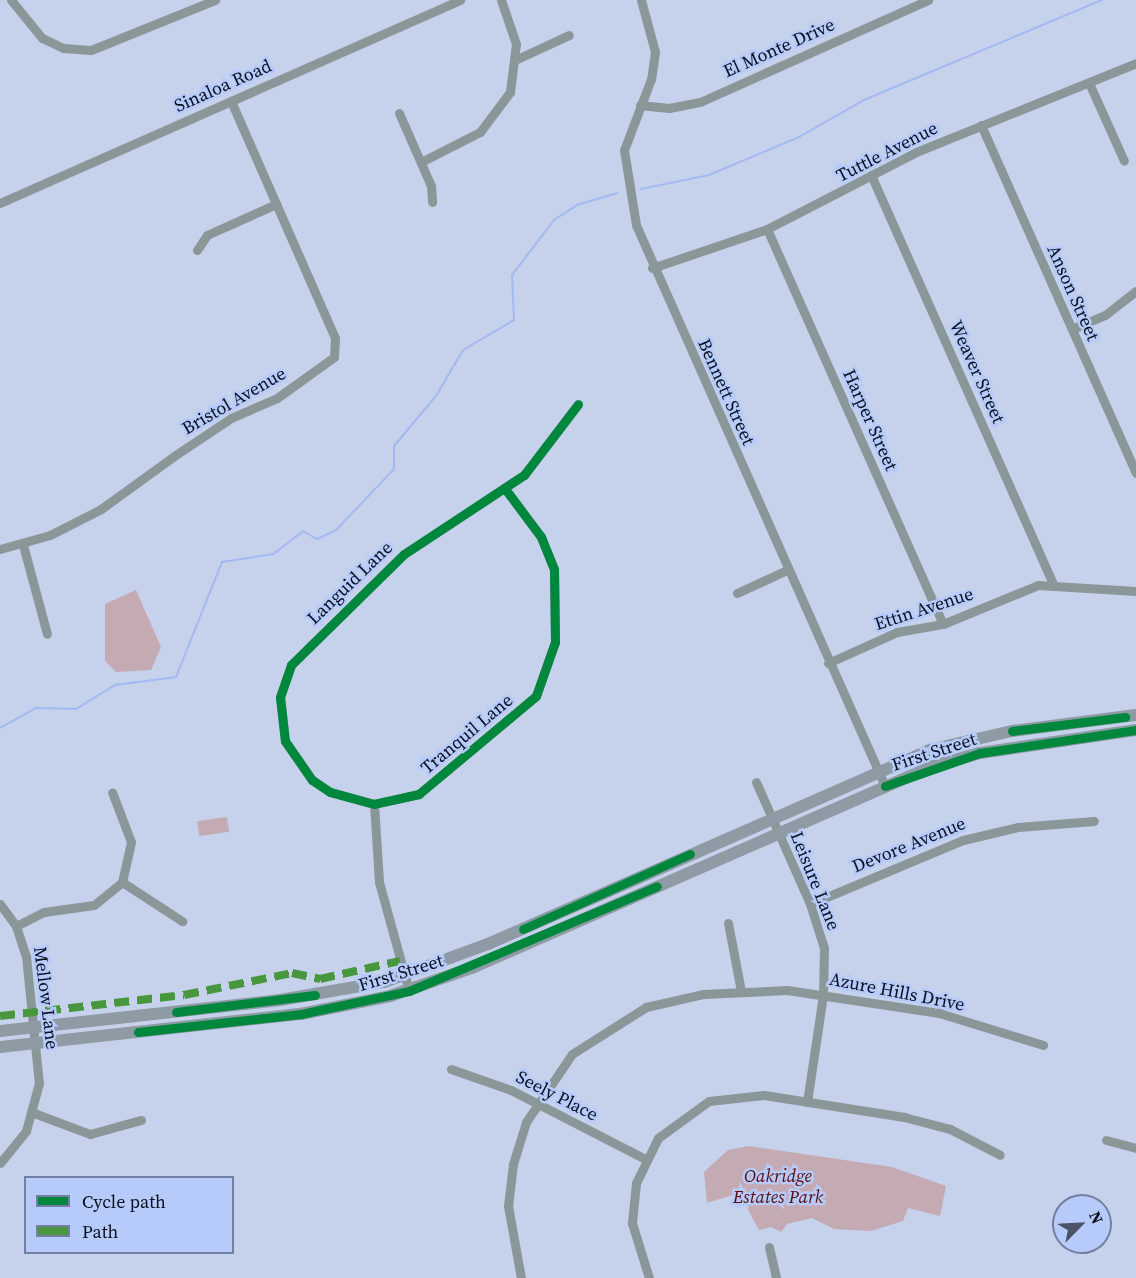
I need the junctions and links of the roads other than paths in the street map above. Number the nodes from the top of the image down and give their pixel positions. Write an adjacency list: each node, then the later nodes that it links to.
1 (11, 0): 2 (street)
2 (215, 0)
3 (460, 0): 11 (street, Sinaloa Road)
4 (501, 0): 8 (street)
5 (641, 0): 12 (street, Bennett Street)
6 (928, 0): 12 (street, El Monte Drive)
7 (569, 35): 8 (street)
8 (517, 59): 16 (street)
9 (1136, 63): 10 (street, Tuttle Avenue)
10 (1089, 83): 14 (street, Tuttle Avenue); 15 (street)
11 (231, 101): 19 (street, Sinaloa Road); 20 (street, Bristol Avenue)
12 (640, 105): 23 (street, Bennett Street)
13 (399, 112): 16 (street)
14 (981, 125): 17 (street, Tuttle Avenue); 25 (street, Anson Street)
15 (1124, 161)
16 (421, 162): 18 (street)
17 (871, 175): 21 (street, Tuttle Avenue); 32 (street, Weaver Street)
18 (432, 202)
19 (0, 203)
20 (276, 204): 22 (street); 29 (street, Bristol Avenue)
21 (767, 229): 23 (street, Tuttle Avenue); 35 (street, Harper Street)
22 (197, 250)
23 (652, 268): 31 (street, Bennett Street)
24 (1136, 291): 25 (street)
25 (1072, 329): 27 (street, Anson Street)
26 (578, 404): 28 (street, Languid Lane)
27 (1136, 473)
28 (506, 490): 44 (street, Tranquil Lane); 44 (street, Languid Lane)
29 (23, 545): 30 (street, Bristol Avenue); 36 (street)
30 (0, 549)
31 (787, 570): 34 (street); 37 (street, Bennett Street)
32 (1053, 583): 33 (street, Ettin Avenue); 35 (street, Ettin Avenue)
33 (1136, 591)
34 (736, 593)
35 (943, 624): 37 (street, Ettin Avenue)
36 (47, 634)
37 (828, 663): 40 (street, Bennett Street)
38 (1136, 715): 40 (main road, First Street)
39 (1136, 730): 42 (main road, First Street)
40 (878, 770): 42 (street, Bennett Street); 45 (main road, First Street)
41 (756, 782): 45 (street, Leisure Lane)
42 (885, 786): 47 (main road, First Street)
43 (112, 792): 48 (street)
44 (374, 804): 54 (street)
45 (772, 818): 47 (street, Leisure Lane); 54 (main road, First Street)
46 (1094, 821): 50 (street, Devore Avenue)
47 (779, 833): 50 (street, Leisure Lane); 55 (main road, First Street)
48 (122, 882): 51 (street); 53 (street)
49 (0, 904): 53 (street, Mellow Lane)
50 (810, 904): 57 (street, Leisure Lane)
51 (182, 921)
52 (728, 923): 56 (street)
53 (16, 926): 58 (street, Mellow Lane)
54 (404, 976): 55 (street); 58 (main road, First Street)
55 (409, 991): 60 (main road, First Street)
56 (741, 991): 57 (street, Azure Hills Drive); 65 (street, Azure Hills Drive)
57 (823, 995): 61 (street, Azure Hills Drive); 64 (street, Leisure Lane)
58 (34, 1027): 59 (main road, First Street); 60 (street, Mellow Lane)
59 (0, 1031)
60 (36, 1043): 62 (main road, First Street); 66 (street, Mellow Lane)
61 (1043, 1045)
62 (0, 1047)
63 (451, 1069): 65 (street, Seely Place)
64 (807, 1102): 70 (street); 71 (street)
65 (535, 1104): 71 (street, Seely Place); 74 (street, Azure Hills Drive)
66 (34, 1113): 67 (street); 72 (street, Mellow Lane)
67 (141, 1120)
68 (1106, 1140): 69 (street)
69 (1136, 1148)
70 (1000, 1155)
71 (645, 1159): 75 (street)
72 (0, 1164)
73 (769, 1247): 76 (street)
74 (521, 1278)
75 (649, 1278)
76 (776, 1278)

